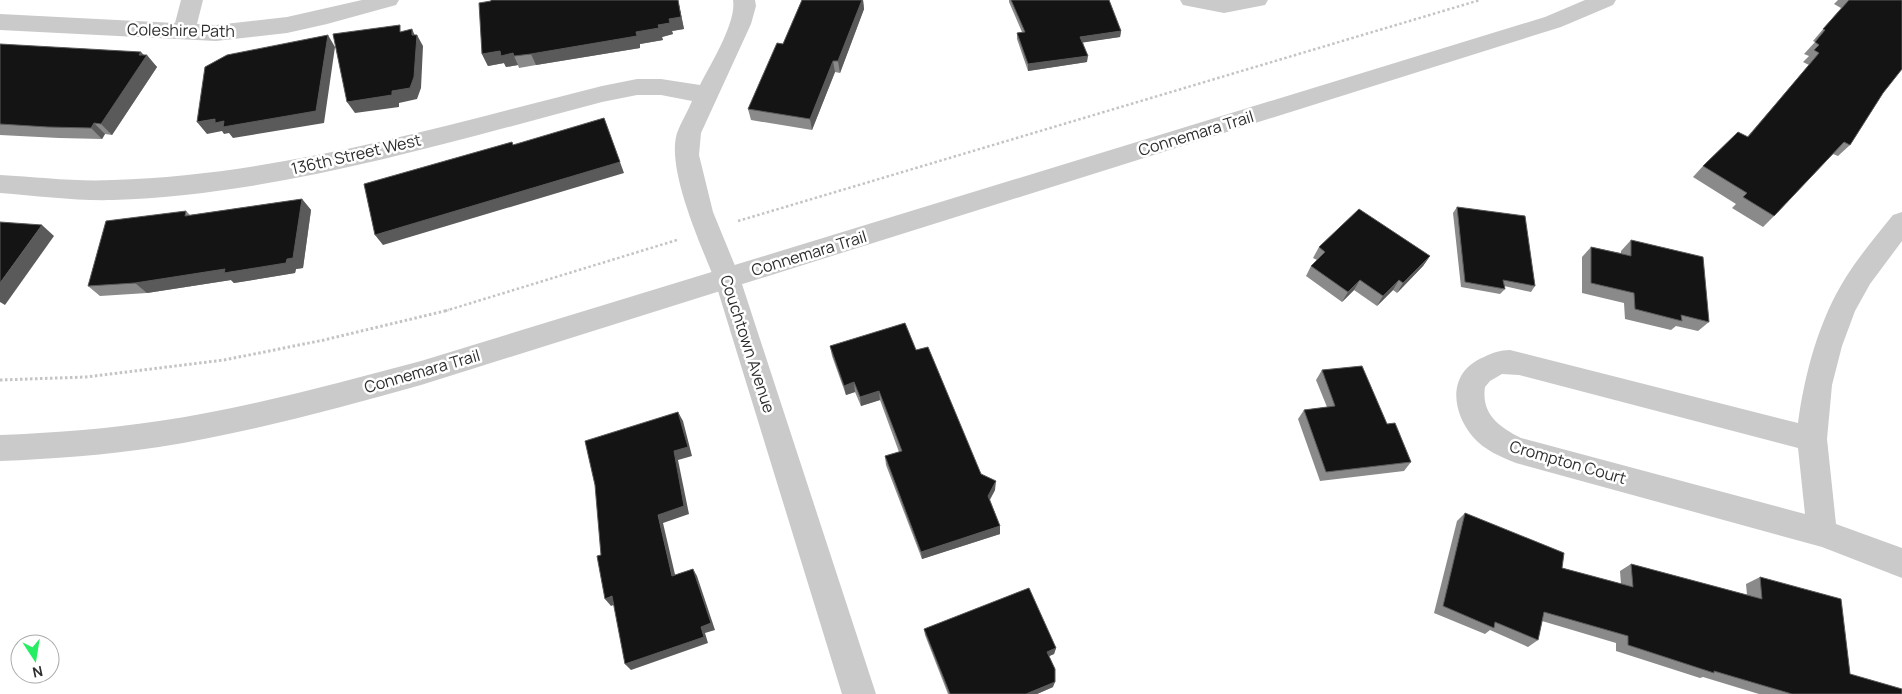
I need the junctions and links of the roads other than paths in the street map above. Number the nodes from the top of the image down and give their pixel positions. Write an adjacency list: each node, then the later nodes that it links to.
1 (192, 0): 8 (street)
2 (388, 0): 8 (street, Coleshire Path)
3 (744, 0): 9 (street, Couchtown Avenue)
4 (1191, 0): 5 (street)
5 (1257, 0)
6 (1605, 0): 12 (street, Connemara Trail)
7 (0, 22): 8 (street, Coleshire Path)
8 (184, 31)
9 (707, 95): 10 (street, 136th Street West); 12 (street, Couchtown Avenue)
10 (0, 184)
11 (1902, 222): 13 (street)
12 (728, 278): 14 (street, Connemara Trail); 17 (street, Couchtown Avenue)
13 (1812, 438): 15 (street); 15 (street, Crompton Court)
14 (0, 448)
15 (1822, 533): 16 (street, Crompton Court)
16 (1902, 564)
17 (859, 694)

